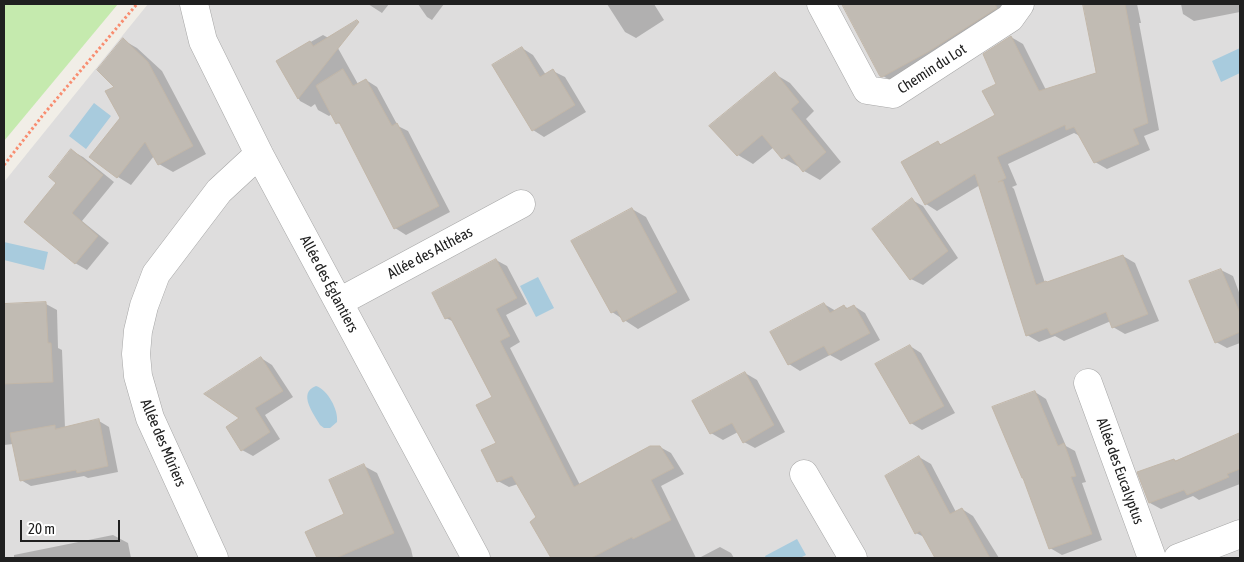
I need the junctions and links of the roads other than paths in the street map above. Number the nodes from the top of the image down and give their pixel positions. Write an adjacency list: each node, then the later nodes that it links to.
1 (194, 4): 4 (street, Allée des Églantiers)
2 (821, 4): 3 (street, Chemin du Lot)
3 (1015, 11)
4 (259, 154): 6 (street, Allée des Églantiers); 10 (street, Allée des Mûriers)
5 (520, 204): 6 (street, Allée des Althéas)
6 (339, 302): 11 (street, Allée des Églantiers)
7 (1088, 384): 13 (street, Allée des Eucalyptus)
8 (804, 474): 12 (street)
9 (1240, 534): 14 (street)
10 (214, 558)
11 (476, 558)
12 (852, 558)
13 (1152, 558)
14 (1178, 558)

